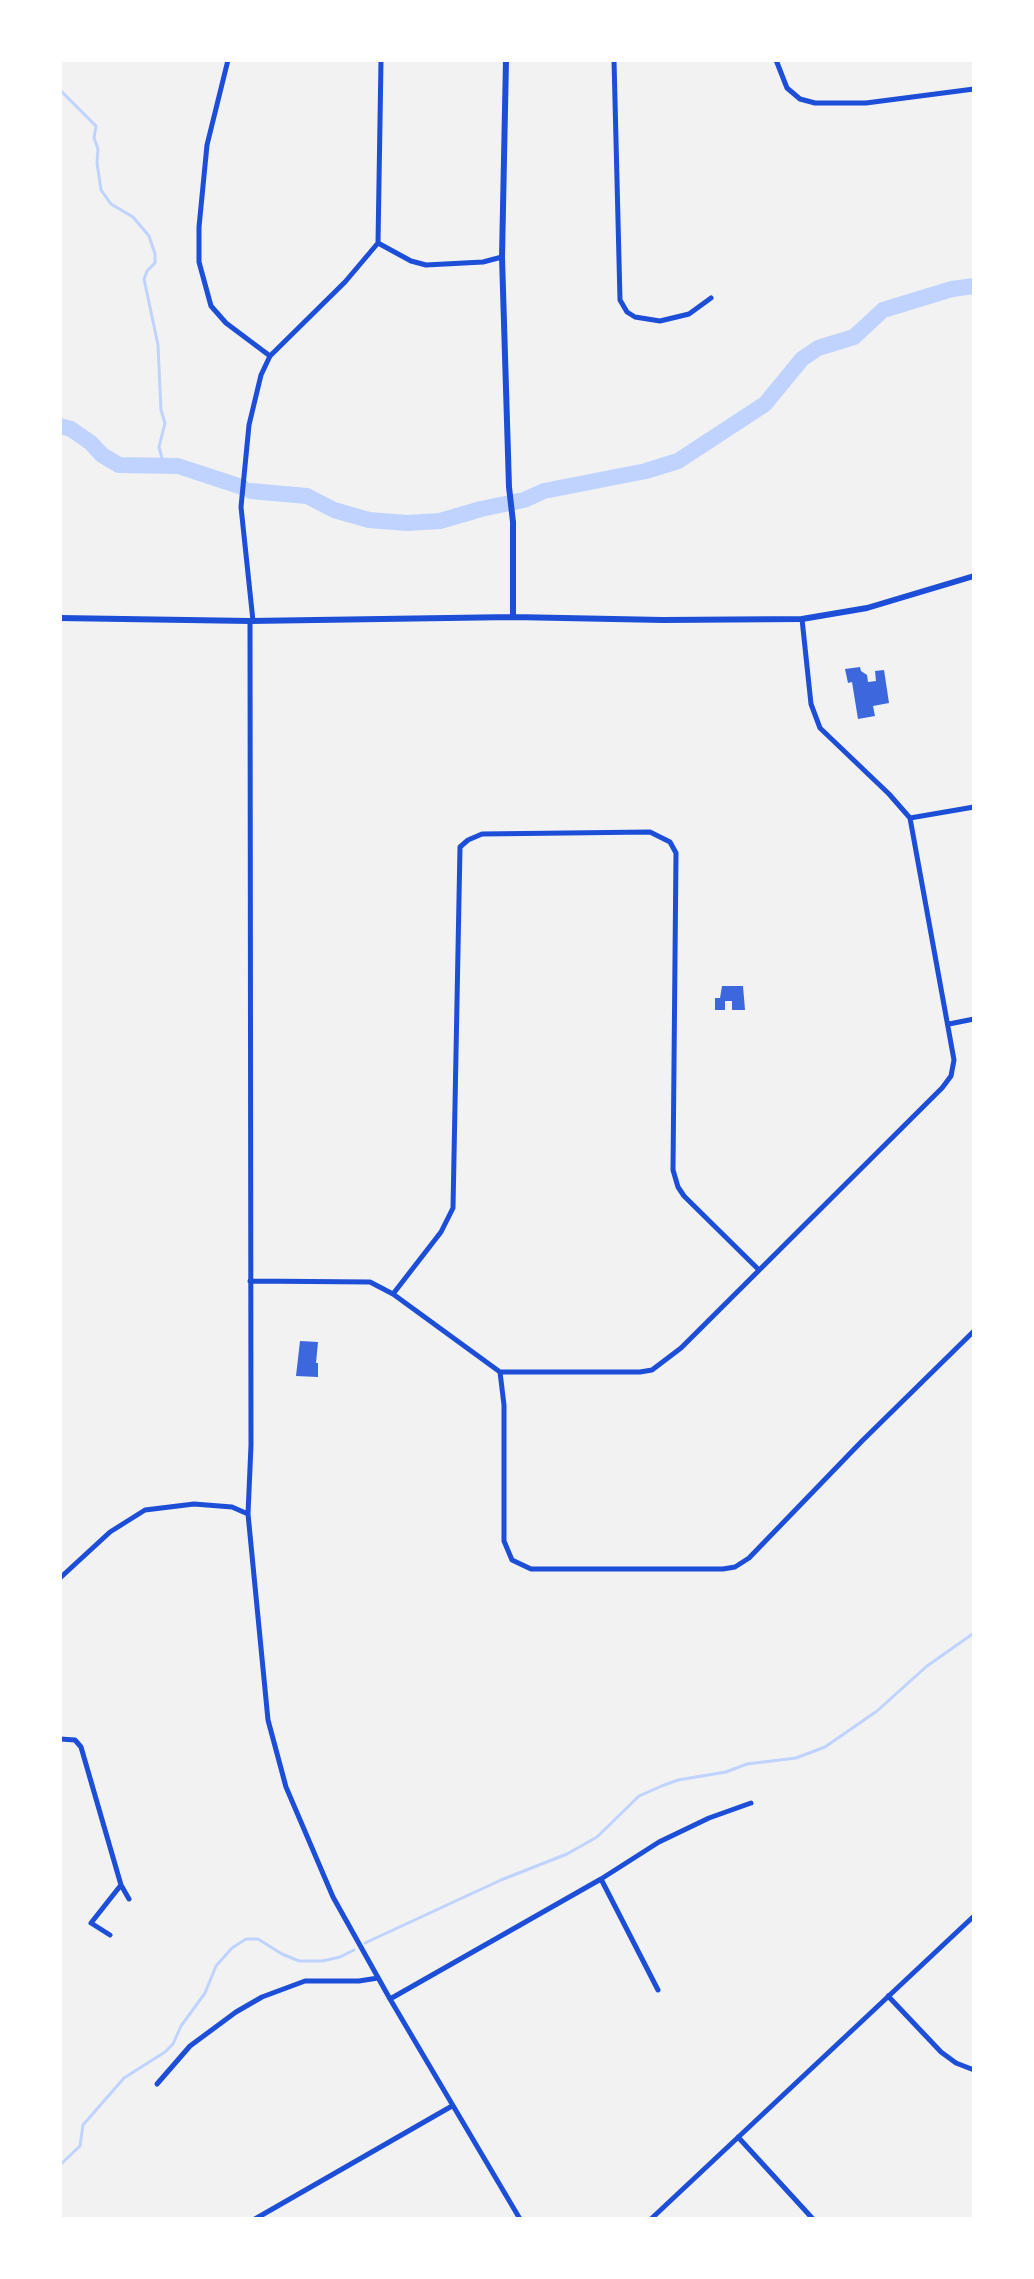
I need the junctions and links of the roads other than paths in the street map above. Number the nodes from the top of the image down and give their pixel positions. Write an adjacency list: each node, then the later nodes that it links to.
1 (228, 60): 10 (street)
2 (381, 60): 7 (street)
3 (506, 60): 8 (street)
4 (614, 60): 9 (street)
5 (776, 60): 6 (street)
6 (974, 89)
7 (378, 243): 8 (street); 10 (street)
8 (502, 257): 12 (street)
9 (711, 298)
10 (270, 356): 15 (street)
11 (974, 576): 14 (street)
12 (513, 617): 14 (street); 15 (street)
13 (60, 618): 15 (street)
14 (802, 619): 17 (street)
15 (251, 621): 21 (street)
16 (974, 807): 17 (street)
17 (910, 818): 19 (street)
18 (974, 1019): 19 (street)
19 (949, 1024): 20 (street)
20 (758, 1269): 22 (street); 24 (street)
21 (250, 1281): 22 (street); 25 (street)
22 (393, 1294): 24 (street)
23 (974, 1331): 24 (street)
24 (500, 1372)
25 (248, 1514): 26 (street); 36 (street)
26 (60, 1578)
27 (60, 1739): 30 (street)
28 (751, 1803): 29 (street)
29 (601, 1879): 37 (street); 39 (street)
30 (121, 1885): 31 (street); 33 (street)
31 (129, 1899)
32 (974, 1916): 38 (street)
33 (91, 1923): 34 (street); 35 (street)
34 (84, 1932)
35 (110, 1935)
36 (378, 1978): 39 (street); 41 (street)
37 (658, 1990)
38 (888, 1996): 40 (street); 43 (street)
39 (390, 1999): 42 (street)
40 (974, 2070)
41 (157, 2084)
42 (453, 2106): 44 (street); 45 (street)
43 (738, 2137): 46 (street); 47 (street)
44 (255, 2219)
45 (520, 2219)
46 (651, 2219)
47 (813, 2219)

